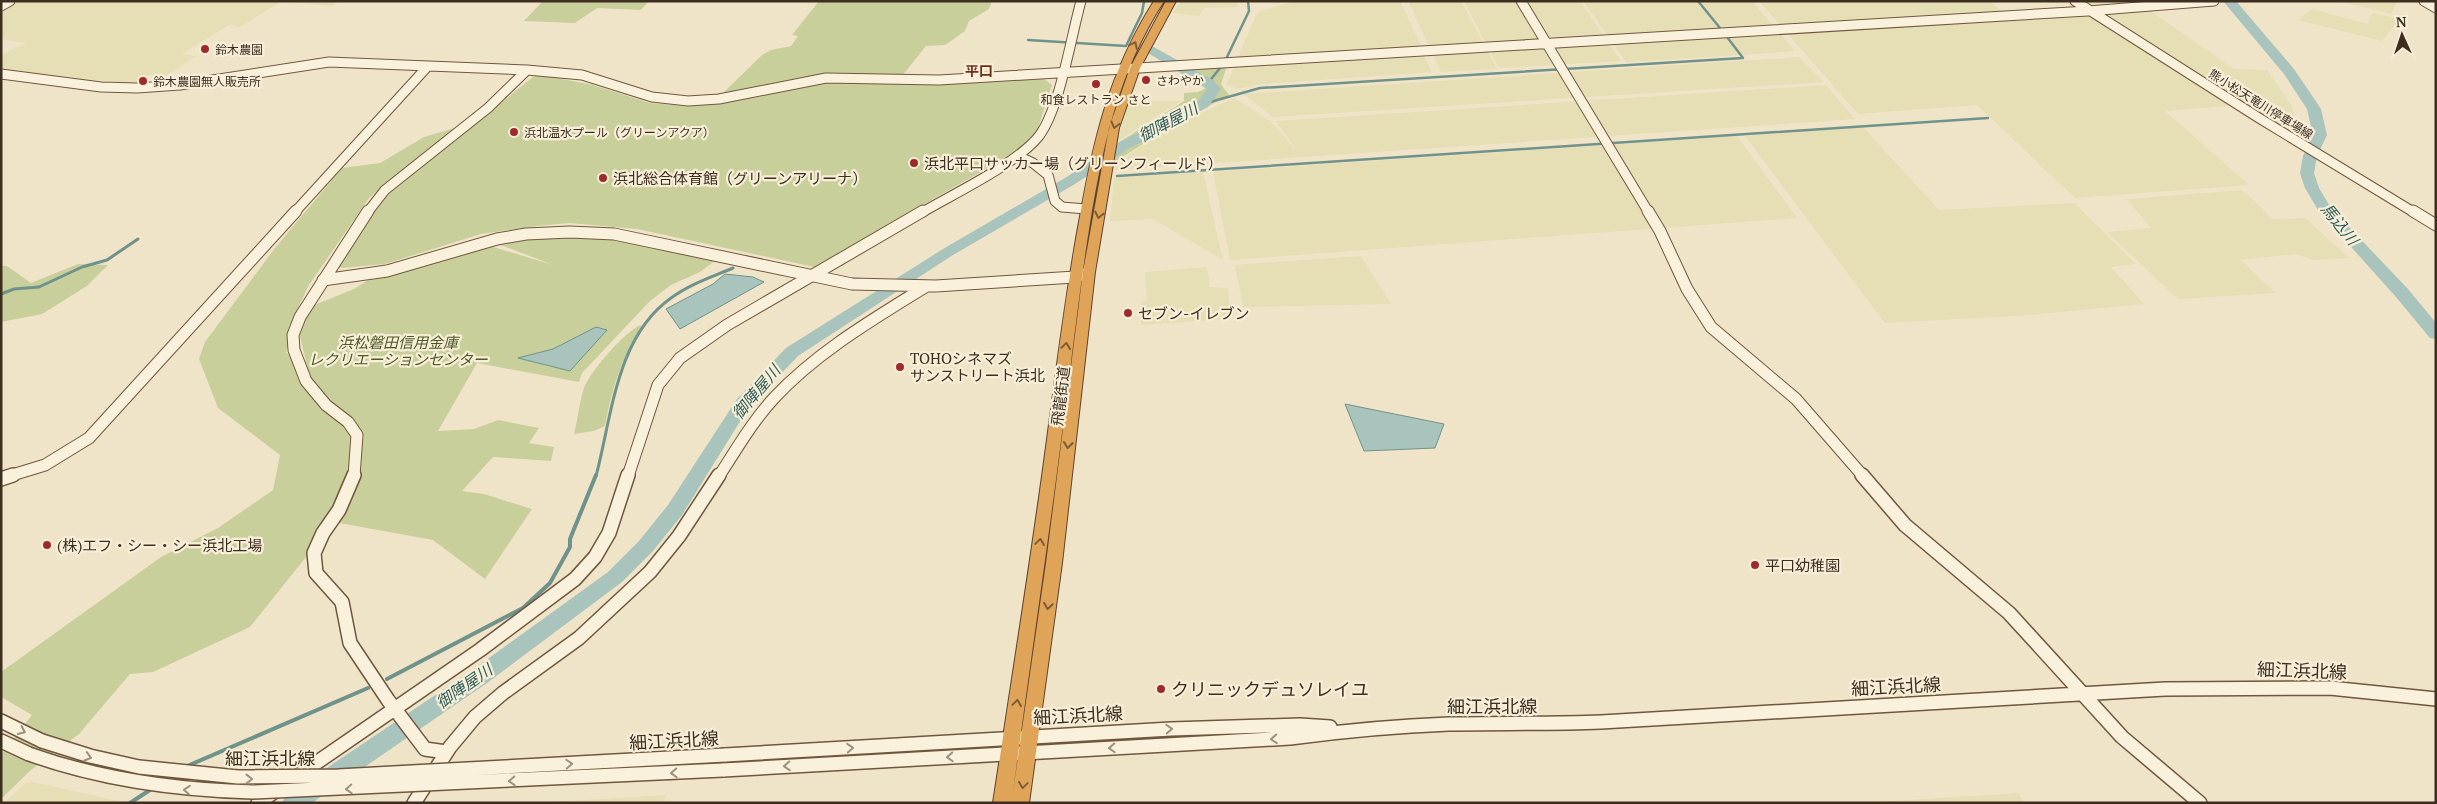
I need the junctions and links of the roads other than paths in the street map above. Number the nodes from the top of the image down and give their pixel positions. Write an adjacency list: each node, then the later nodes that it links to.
1 (10, 1): 10 (street)
2 (1081, 1): 18 (street)
3 (1160, 1): 16 (highway, 飛龍街道, one-way to 3)
4 (1171, 1): 15 (highway, 飛龍街道)
5 (1521, 1): 13 (street)
6 (2075, 1): 12 (street, 熊小松天竜川停車場線)
7 (2214, 1): 9 (street)
8 (2424, 1): 11 (street)
9 (2208, 2): 12 (street)
10 (1, 6)
11 (2436, 8)
12 (2088, 11): 13 (street); 23 (street, 熊小松天竜川停車場線)
13 (1546, 43): 15 (street); 29 (street)
14 (428, 66): 17 (street); 19 (street); 28 (street)
15 (1135, 68): 16 (street); 20 (highway, 飛龍街道, one-way to 20)
16 (1122, 69): 18 (street); 22 (highway, 飛龍街道)
17 (527, 70): 18 (street); 26 (street)
18 (1061, 73): 21 (street)
19 (1, 74)
20 (1111, 148): 24 (highway, 飛龍街道, one-way to 24)
21 (1018, 156): 22 (street); 25 (street)
22 (1086, 210): 24 (highway, 飛龍街道)
23 (2436, 225)
24 (1082, 274): 27 (street); 34 (highway, 飛龍街道, one-way to 34); 35 (highway, 飛龍街道, one-way to 24)
25 (812, 275): 26 (street); 27 (street); 31 (street)
26 (323, 280): 31 (street)
27 (921, 286): 37 (street)
28 (1, 479)
29 (2084, 693): 30 (street, 細江浜北線); 33 (street, 細江浜北線); 45 (street)
30 (2436, 699)
31 (399, 713): 37 (street); 41 (street)
32 (1, 721): 40 (street, 細江浜北線, one-way to 40, bridge)
33 (1357, 729): 34 (street, 細江浜北線, one-way to 33); 38 (street, 細江浜北線, one-way to 38)
34 (1029, 737): 35 (street, 細江浜北線); 38 (highway, 飛龍街道)
35 (1012, 738): 39 (highway, 飛龍街道); 40 (street, 細江浜北線, one-way to 35)
36 (1, 741): 40 (street, 細江浜北線, one-way to 36, bridge)
37 (446, 752): 42 (street)
38 (1027, 753): 39 (street, 細江浜北線); 44 (highway, 飛龍街道, one-way to 44)
39 (1010, 754): 40 (street, 細江浜北線, one-way to 40); 43 (highway, 飛龍街道)
40 (724, 763)
41 (258, 803)
42 (414, 803)
43 (1002, 803)
44 (1020, 803)
45 (2200, 803)

